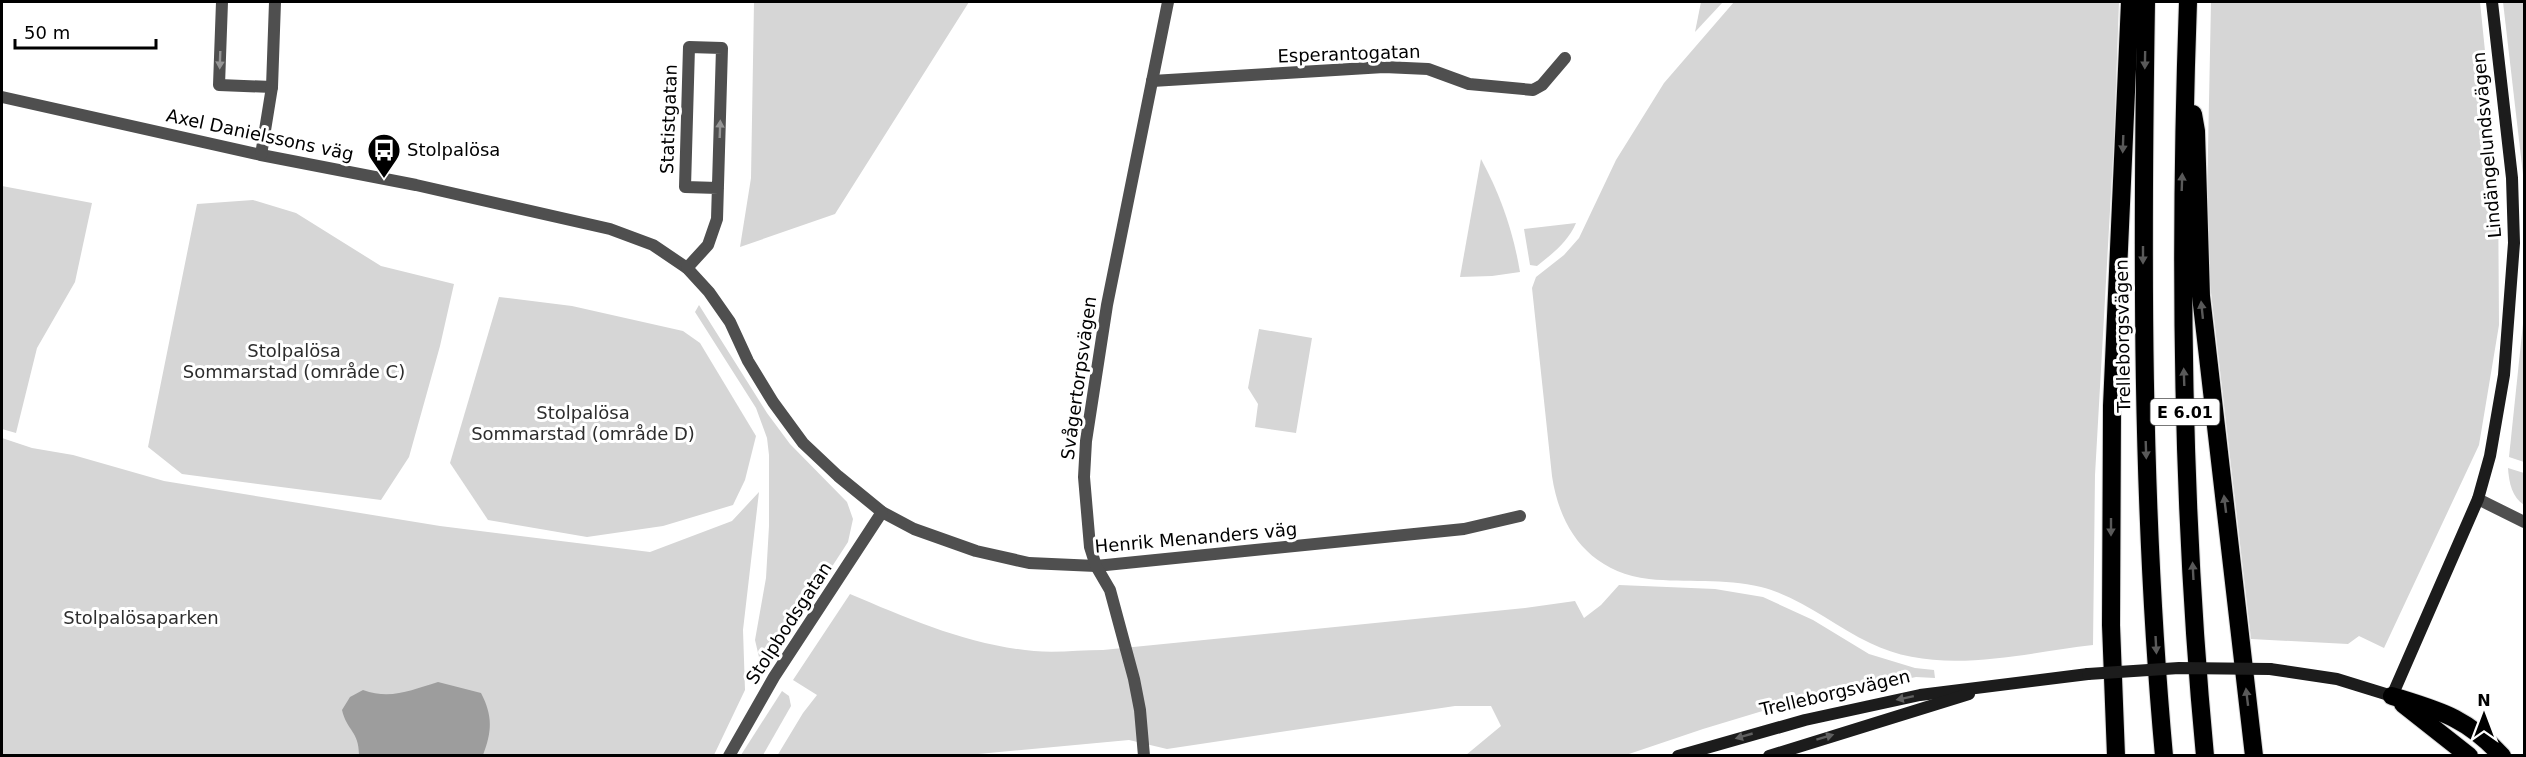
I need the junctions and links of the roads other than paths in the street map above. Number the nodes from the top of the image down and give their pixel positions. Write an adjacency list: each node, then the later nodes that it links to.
1 (222, 2): 11 (street, one-way to 11)
2 (275, 2): 11 (street)
3 (1168, 2): 10 (street, Svågertorpsvägen)
4 (2130, 2): 21 (highway, one-way to 21)
5 (2146, 2): 30 (highway, Trelleborgsvägen, one-way to 30)
6 (2188, 2): 9 (highway)
7 (2492, 2): 16 (street, Lindängelundsvägen)
8 (1565, 58): 10 (street, Esperantogatan)
9 (2186, 68): 31 (highway, E 6.01, one-way to 9); 32 (highway, one-way to 9)
10 (1152, 81): 20 (street, Svågertorpsvägen)
11 (272, 87): 13 (street)
12 (2, 97): 13 (street, Axel Danielssons väg)
13 (261, 155): 15 (street, Axel Danielssons väg)
14 (718, 188): 14 (street, Statistgatan, one-way to 14); 15 (street, Statistgatan)
15 (687, 268): 17 (street, Axel Danielssons väg)
16 (2478, 499): 19 (street); 23 (street, Lindängelundsvägen)
17 (882, 512): 20 (street, Henrik Menanders väg); 24 (street, Stolpbodsgatan)
18 (1521, 516): 20 (street, Henrik Menanders väg)
19 (2524, 522)
20 (1096, 566): 25 (street, Svågertorpsvägen)
21 (2111, 625): 28 (highway); 29 (highway)
22 (2005, 685): 23 (street, Trelleborgsvägen, bridge); 26 (street, Trelleborgsvägen, one-way to 26); 27 (street, Trelleborgsvägen, one-way to 22)
23 (2392, 696): 33 (highway); 34 (highway)
24 (729, 756)
25 (1143, 756)
26 (1678, 756)
27 (1769, 756)
28 (2105, 756)
29 (2116, 756)
30 (2164, 756)
31 (2205, 756)
32 (2254, 756)
33 (2469, 756)
34 (2502, 756)

